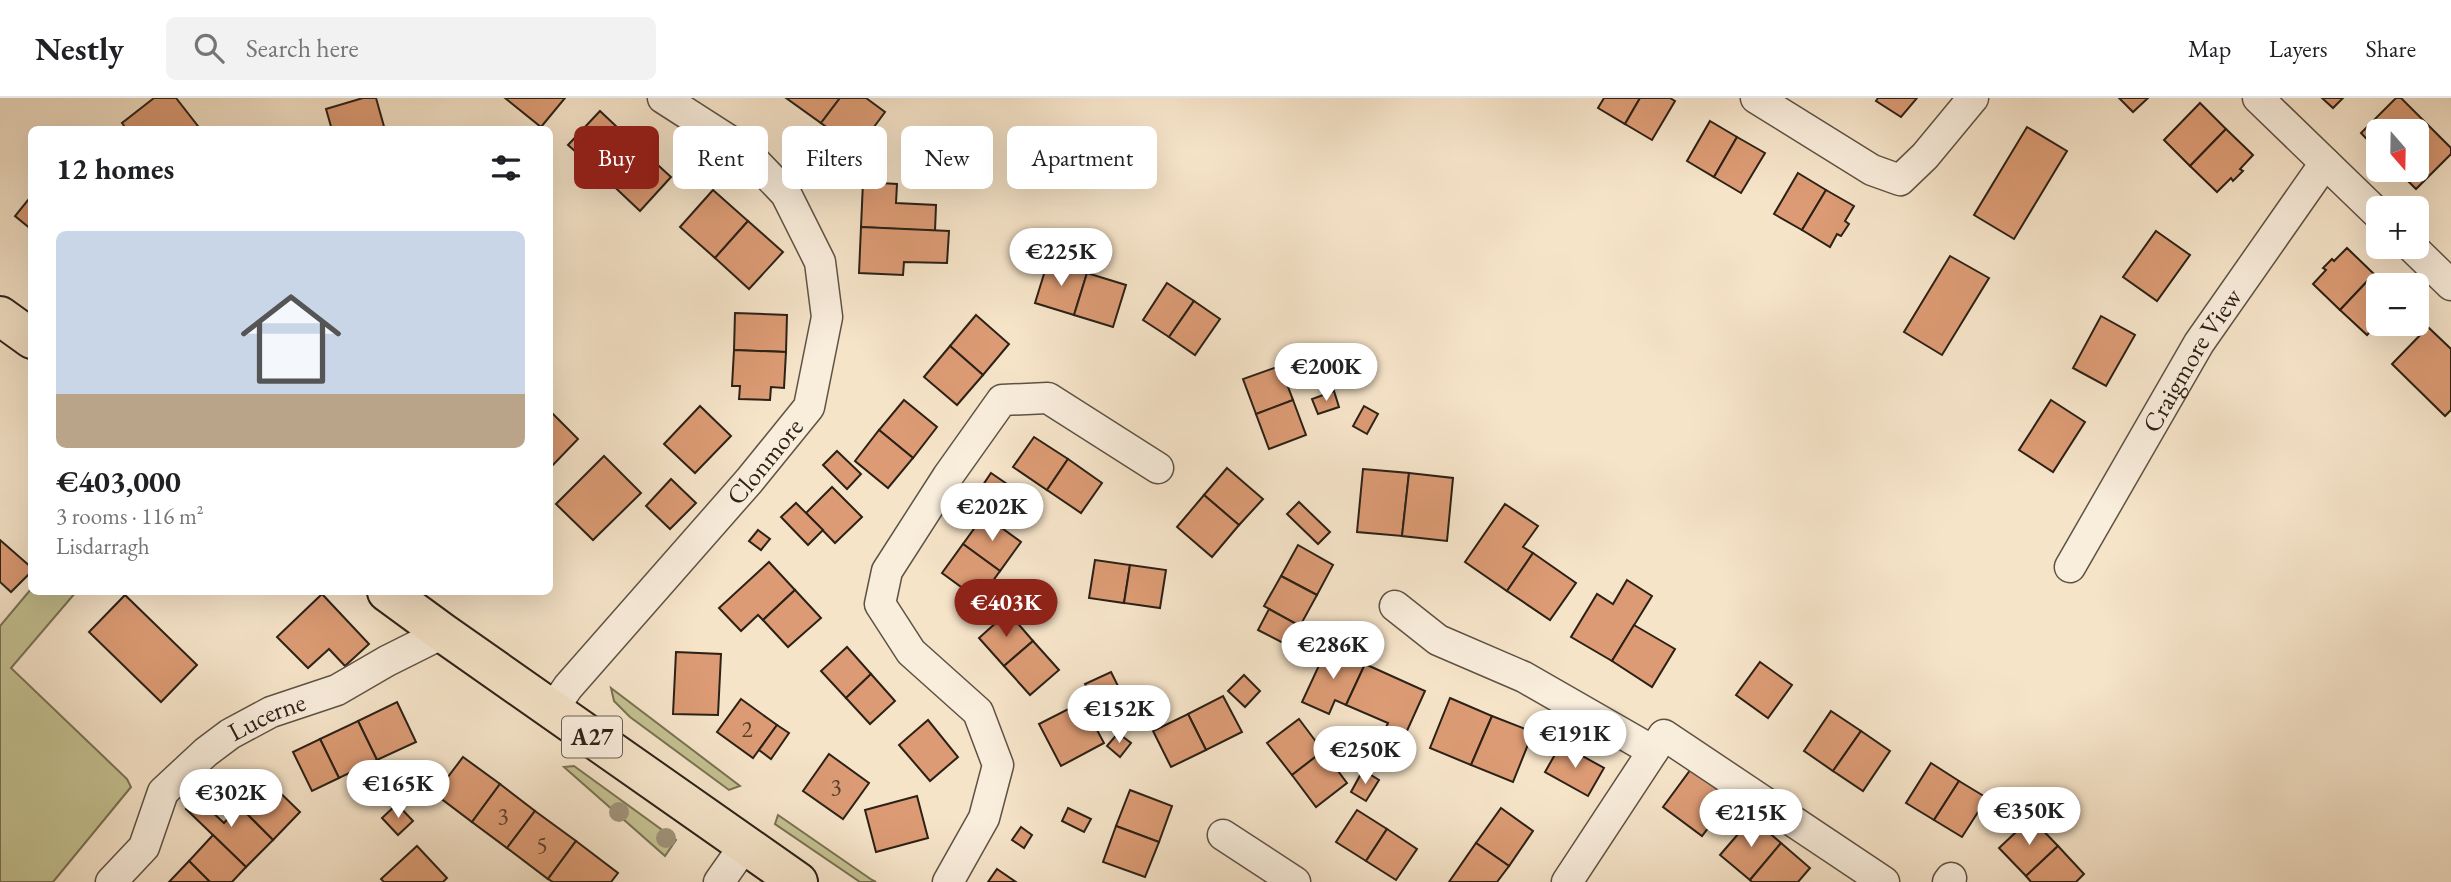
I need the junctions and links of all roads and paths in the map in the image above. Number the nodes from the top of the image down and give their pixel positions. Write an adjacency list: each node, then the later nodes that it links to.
1 (663, 98): 16 (street, Clonmore)
2 (1756, 98): 3 (street)
3 (1973, 98)
4 (2258, 98): 5 (street)
5 (2325, 163): 6 (street); 12 (street, Craigmore View)
6 (2366, 202)
7 (2424, 259): 8 (street)
8 (2451, 285)
9 (0, 316): 10 (main road)
10 (28, 336)
11 (1158, 467): 23 (street)
12 (2070, 567)
13 (391, 595): 15 (main road, A27)
14 (1395, 606): 17 (street)
15 (443, 633): 16 (main road, A27); 20 (street, Lucerne)
16 (553, 709): 19 (main road, A27)
17 (1664, 735): 25 (street); 26 (street)
18 (1223, 835): 24 (street)
19 (745, 845): 21 (street); 22 (main road, A27)
20 (110, 882)
21 (719, 882)
22 (798, 882)
23 (948, 882)
24 (1295, 882)
25 (1567, 882)
26 (1884, 882)

